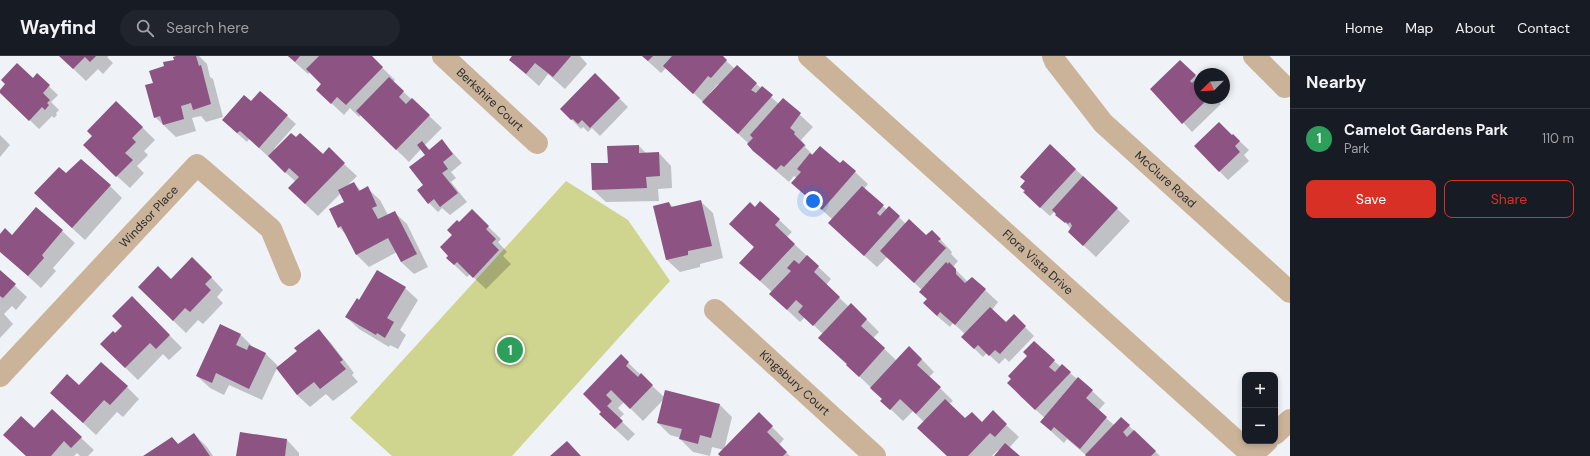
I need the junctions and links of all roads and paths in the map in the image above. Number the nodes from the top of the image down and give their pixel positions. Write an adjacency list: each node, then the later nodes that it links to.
1 (444, 56): 6 (street, Berkshire Court)
2 (809, 56): 13 (street, Flora Vista Drive)
3 (1052, 56): 8 (street, McClure Road)
4 (1254, 56): 5 (street)
5 (1285, 87)
6 (537, 143)
7 (290, 275): 10 (street, Windsor Place)
8 (1290, 292)
9 (715, 310): 14 (street, Kingsbury Court)
10 (0, 376)
11 (1290, 420): 12 (street)
12 (1278, 431)
13 (1264, 444)
14 (875, 456)

